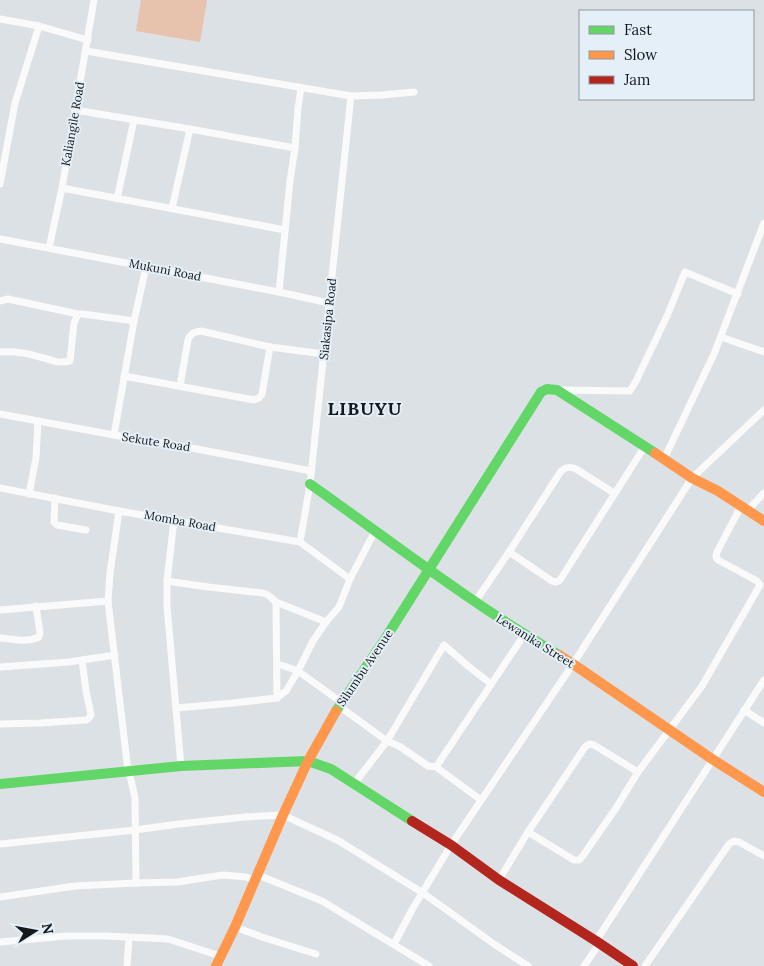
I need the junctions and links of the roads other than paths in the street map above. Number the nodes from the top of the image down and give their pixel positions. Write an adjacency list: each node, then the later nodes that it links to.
1 (94, 0): 4 (street, Kaliangile Road)
2 (0, 19): 3 (street)
3 (39, 26): 4 (street); 13 (street)
4 (88, 40): 5 (street, Kaliangile Road)
5 (86, 51): 6 (street); 9 (street, Kaliangile Road)
6 (301, 88): 8 (street); 12 (street)
7 (414, 92): 8 (street)
8 (351, 96): 25 (street, Siakasipa Road)
9 (75, 110): 10 (street); 14 (street, Kaliangile Road)
10 (134, 120): 11 (street); 15 (street)
11 (190, 129): 12 (street); 16 (street)
12 (295, 148): 18 (street)
13 (0, 184)
14 (62, 188): 15 (street); 20 (street, Kaliangile Road)
15 (117, 199): 16 (street)
16 (172, 208): 18 (street)
17 (764, 223): 23 (street)
18 (285, 230): 22 (street)
19 (0, 239): 20 (street, Mukuni Road)
20 (49, 248): 21 (street, Mukuni Road)
21 (146, 267): 22 (street, Mukuni Road); 27 (street)
22 (279, 292): 25 (street, Mukuni Road)
23 (738, 294): 28 (street); 35 (street)
24 (0, 301): 26 (street)
25 (329, 303): 32 (street, Siakasipa Road)
26 (78, 314): 27 (street); 30 (street)
27 (134, 321): 33 (street)
28 (722, 337): 31 (street); 41 (street)
29 (270, 347): 32 (street); 34 (street); 34 (street)
30 (0, 352)
31 (764, 352)
32 (324, 354): 42 (street, Siakasipa Road)
33 (124, 376): 34 (street); 39 (street)
34 (180, 386)
35 (552, 390): 40 (street); 58 (street, Silumbu Avenue)
36 (764, 410): 43 (street)
37 (0, 414): 38 (street, Sekute Road)
38 (38, 421): 39 (street, Sekute Road); 48 (street)
39 (114, 435): 42 (street, Sekute Road)
40 (645, 446): 41 (street); 46 (street)
41 (664, 459): 43 (street)
42 (311, 471): 44 (street, Siakasipa Road)
43 (692, 478): 50 (street); 72 (street)
44 (310, 484): 55 (street, Lewanika Street); 56 (street, Siakasipa Road)
45 (0, 488): 48 (street, Momba Road)
46 (614, 493): 57 (street); 57 (street)
47 (764, 493): 50 (street)
48 (29, 494): 49 (street, Momba Road)
49 (55, 498): 51 (street, Momba Road); 54 (street)
50 (744, 508): 53 (street); 83 (street)
51 (118, 511): 52 (street, Momba Road); 61 (street)
52 (174, 520): 56 (street, Momba Road); 60 (street)
53 (764, 521)
54 (86, 530)
55 (375, 531): 58 (street, Lewanika Street); 59 (street)
56 (300, 542): 59 (street, Momba Road)
57 (509, 552): 63 (street)
58 (430, 569): 63 (street, Lewanika Street); 78 (street, Silumbu Avenue)
59 (350, 579): 66 (street)
60 (167, 581): 62 (street); 79 (street)
61 (108, 601): 64 (street); 69 (street)
62 (276, 602): 66 (street); 71 (street)
63 (475, 602): 67 (street, Lewanika Street)
64 (36, 606): 65 (street); 68 (street)
65 (0, 610)
66 (326, 622): 74 (street)
67 (524, 635): 72 (street, Lewanika Street); 76 (street)
68 (0, 638)
69 (115, 655): 70 (street); 89 (street)
70 (82, 660): 73 (street); 82 (street)
71 (277, 664): 74 (street); 77 (street)
72 (573, 664): 83 (street, Lewanika Street); 94 (street)
73 (0, 667)
74 (298, 671): 77 (street); 78 (street)
75 (764, 680): 80 (street)
76 (491, 684): 84 (street); 88 (street)
77 (277, 698): 79 (street)
78 (340, 704): 84 (street); 86 (street, Silumbu Avenue)
79 (176, 708): 87 (street)
80 (744, 710): 81 (street); 85 (street)
81 (764, 723)
82 (0, 724)
83 (668, 729): 85 (street, Lewanika Street); 90 (street)
84 (387, 741): 88 (street); 92 (street)
85 (712, 759): 93 (street, Lewanika Street); 109 (street)
86 (308, 761): 87 (street); 92 (street); 95 (street, Silumbu Avenue)
87 (181, 766): 89 (street)
88 (436, 767): 94 (street)
89 (128, 771): 91 (street); 96 (street)
90 (638, 772): 97 (street); 97 (street)
91 (0, 784)
92 (354, 784): 99 (street)
93 (764, 792)
94 (481, 800): 99 (street)
95 (283, 816): 96 (street); 101 (street, Silumbu Avenue); 104 (street)
96 (135, 830): 98 (street); 103 (street)
97 (528, 832): 102 (street)
98 (0, 844)
99 (451, 845): 102 (street); 104 (street)
100 (764, 856): 118 (street)
101 (256, 877): 103 (street); 106 (street, Silumbu Avenue); 110 (street)
102 (499, 880): 109 (street)
103 (136, 883): 105 (street)
104 (423, 893): 110 (street); 115 (street)
105 (0, 897)
106 (235, 927): 111 (street); 112 (street, Silumbu Avenue)
107 (129, 938): 108 (street); 112 (street); 113 (street)
108 (0, 942)
109 (598, 942): 116 (street); 117 (street)
110 (394, 944): 114 (street)
111 (316, 954)
112 (218, 961)
113 (127, 966)
114 (429, 966)
115 (528, 966)
116 (584, 966)
117 (633, 966)
118 (645, 966)

